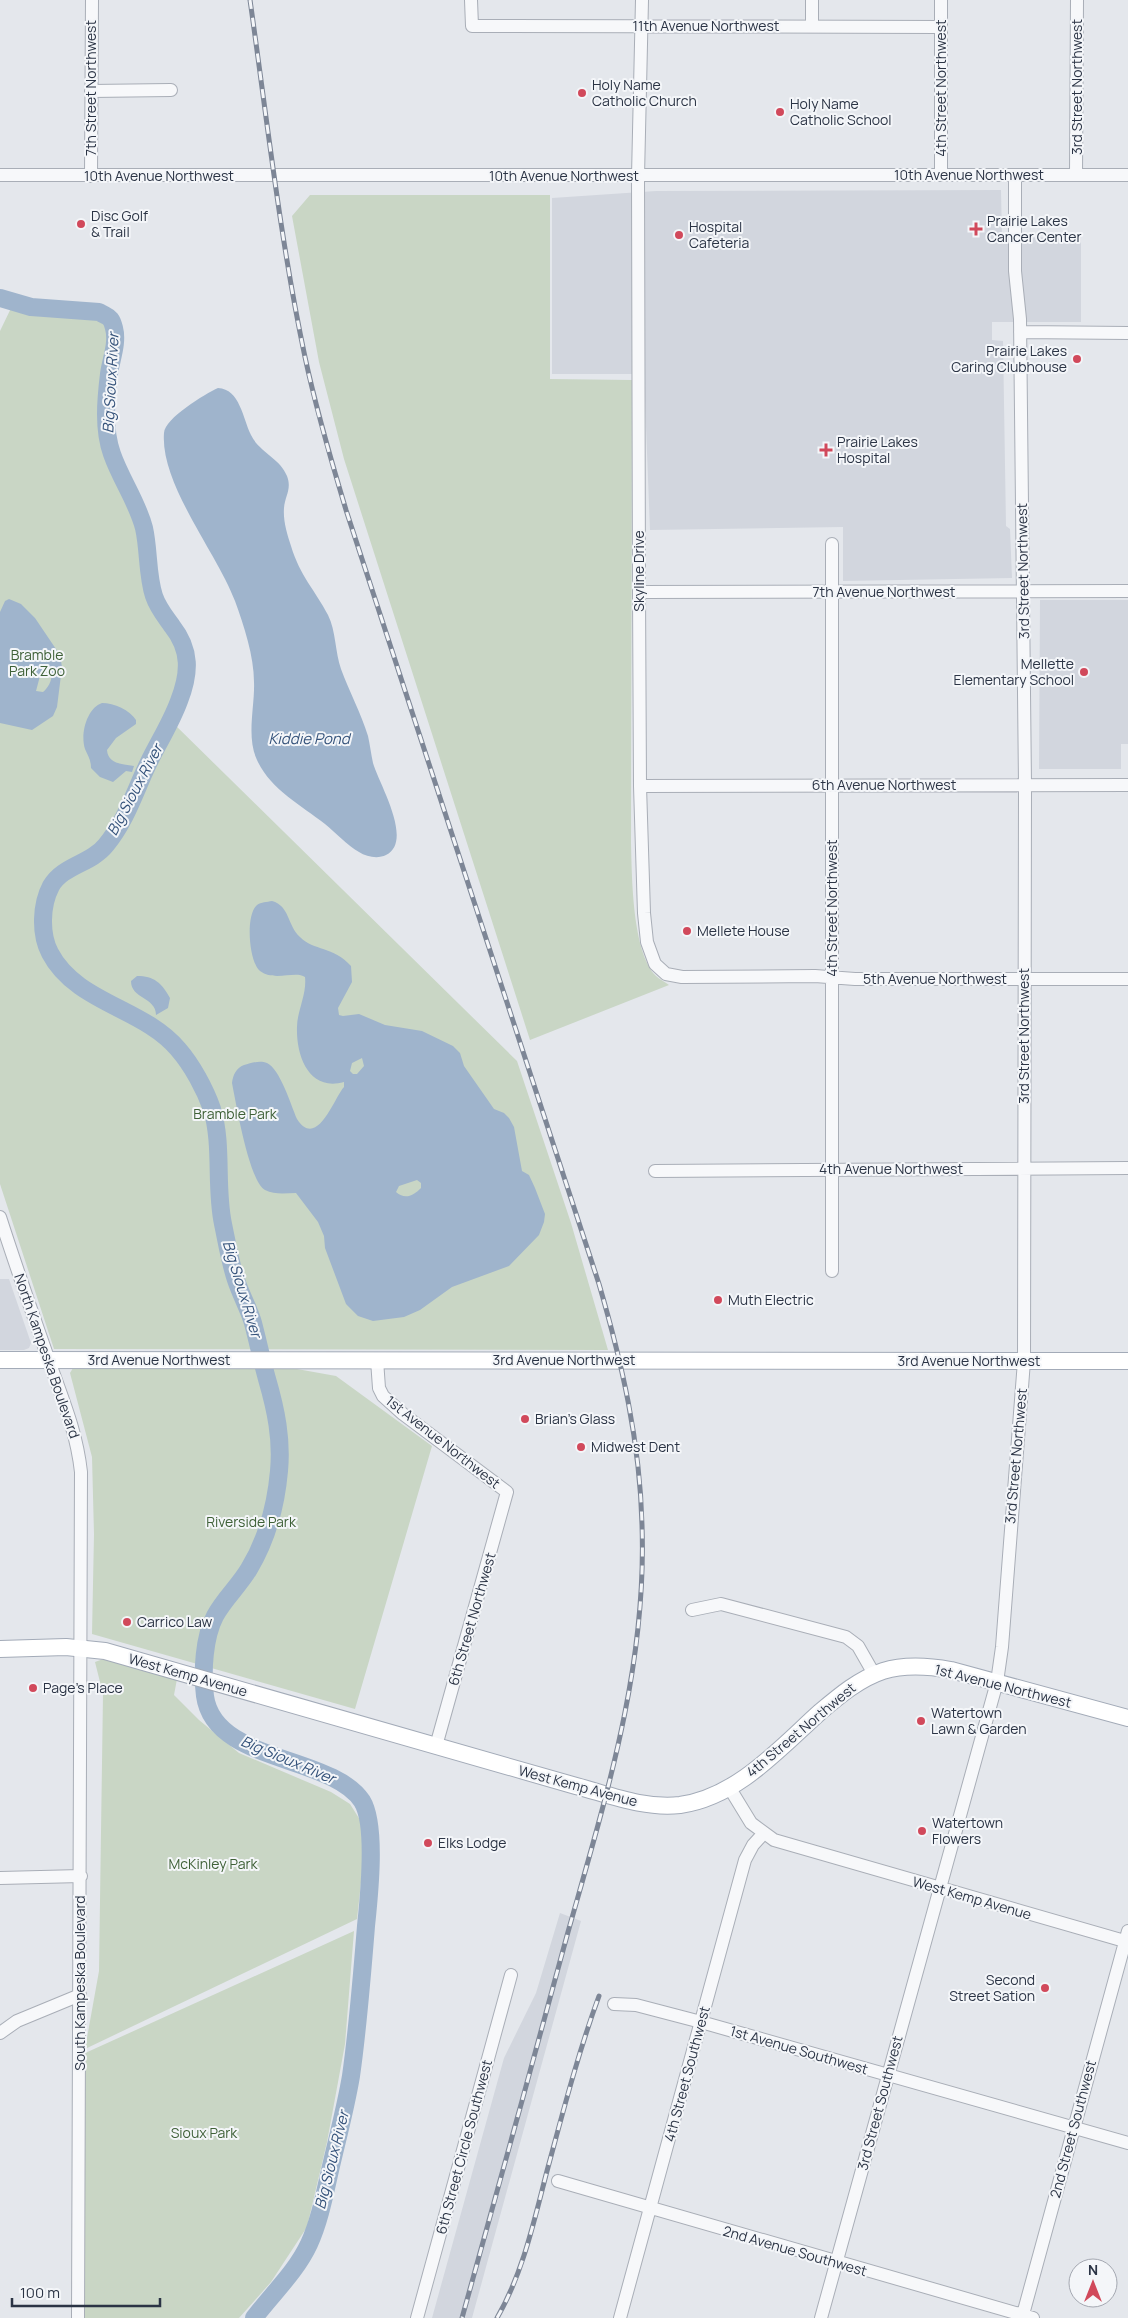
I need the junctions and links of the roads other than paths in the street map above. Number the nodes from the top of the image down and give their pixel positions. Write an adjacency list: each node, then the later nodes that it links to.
1 (92, 0): 11 (street, 7th Street Northwest)
2 (471, 0): 7 (street, 11th Avenue Northwest)
3 (642, 0): 7 (street, Skyline Drive)
4 (812, 0): 8 (street)
5 (941, 0): 9 (street, 4th Street Northwest)
6 (1077, 0): 15 (street, 3rd Street Northwest)
7 (642, 26): 8 (street, 11th Avenue Northwest); 18 (street, Skyline Drive)
8 (812, 26): 9 (street, 11th Avenue Northwest)
9 (941, 27): 13 (street, 4th Street Northwest)
10 (171, 90): 11 (street)
11 (91, 91): 17 (street, 7th Street Northwest)
12 (0, 175): 17 (street, 10th Avenue Northwest)
13 (941, 175): 14 (street, 10th Avenue Northwest); 18 (street, 10th Avenue Northwest)
14 (1015, 175): 15 (street, 10th Avenue Northwest); 19 (street, 3rd Street Northwest)
15 (1076, 175): 16 (street, 10th Avenue Northwest)
16 (1128, 175)
17 (91, 176): 18 (street, 10th Avenue Northwest)
18 (638, 176): 23 (street, Skyline Drive)
19 (1020, 332): 20 (street); 24 (street, 3rd Street Northwest)
20 (1128, 333)
21 (832, 544): 25 (street, 4th Street Northwest)
22 (1128, 591): 24 (street, 7th Avenue Northwest)
23 (639, 592): 25 (street, 7th Avenue Northwest); 29 (street, Skyline Drive)
24 (1023, 592): 25 (street, 7th Avenue Northwest); 27 (street, 3rd Street Northwest)
25 (832, 593): 26 (street, 4th Street Northwest)
26 (832, 785): 27 (street, 6th Avenue Northwest); 29 (street, 6th Avenue Northwest); 31 (street, 4th Street Northwest)
27 (1025, 785): 28 (street, 6th Avenue Northwest); 32 (street, 3rd Street Northwest)
28 (1128, 785)
29 (640, 786): 30 (street, Skyline Drive)
30 (656, 964): 31 (street, 5th Avenue Northwest)
31 (833, 977): 32 (street, 5th Avenue Northwest); 36 (street, 4th Street Northwest)
32 (1024, 979): 33 (street, 5th Avenue Northwest); 34 (street, 3rd Street Northwest)
33 (1128, 979)
34 (1024, 1168): 35 (street, 4th Avenue Northwest); 36 (street, 4th Avenue Northwest); 43 (street, 3rd Street Northwest)
35 (1128, 1168)
36 (832, 1169): 37 (street, 4th Avenue Northwest); 39 (street, 4th Street Northwest)
37 (655, 1171)
38 (0, 1218): 41 (street, North Kampeska Boulevard)
39 (832, 1271)
40 (0, 1360): 41 (main road, 3rd Avenue Northwest)
41 (49, 1360): 42 (main road, 3rd Avenue Northwest); 47 (street, North Kampeska Boulevard)
42 (377, 1360): 43 (main road, 3rd Avenue Northwest); 45 (street, 1st Avenue Northwest)
43 (1024, 1361): 44 (main road, 3rd Avenue Northwest); 50 (street, 3rd Street Northwest)
44 (1128, 1361)
45 (508, 1492): 52 (street, 6th Street Northwest)
46 (692, 1610): 49 (street)
47 (82, 1648): 48 (main road, West Kemp Avenue); 52 (main road, West Kemp Avenue); 55 (street, South Kampeska Boulevard)
48 (0, 1649)
49 (874, 1674): 50 (main road, 1st Avenue Northwest); 53 (main road, 4th Street Northwest)
50 (997, 1682): 51 (main road, 1st Avenue Northwest); 57 (street, 3rd Street Northwest)
51 (1128, 1718)
52 (436, 1746): 53 (main road, West Kemp Avenue)
53 (729, 1787): 54 (street, West Kemp Avenue)
54 (763, 1834): 57 (street, West Kemp Avenue); 64 (street, 4th Street Southwest)
55 (81, 1876): 56 (street); 60 (street, South Kampeska Boulevard)
56 (0, 1878)
57 (939, 1888): 58 (street, West Kemp Avenue); 66 (street, 3rd Street Southwest)
58 (1127, 1938): 67 (street, 2nd Street Southwest)
59 (511, 1975): 74 (street, 6th Street Circle Southwest)
60 (80, 1995): 63 (street); 73 (street, South Kampeska Boulevard)
61 (614, 2004): 64 (street, 1st Avenue Southwest)
62 (0, 2021): 63 (street)
63 (17, 2021): 65 (street)
64 (701, 2022): 66 (street, 1st Avenue Southwest); 70 (street, 4th Street Southwest)
65 (0, 2033)
66 (887, 2075): 67 (street, 1st Avenue Southwest); 71 (street, 3rd Street Southwest)
67 (1073, 2127): 68 (street, 1st Avenue Southwest); 72 (street, 2nd Street Southwest)
68 (1128, 2143)
69 (558, 2182): 70 (street, 2nd Avenue Southwest)
70 (650, 2208): 71 (street, 2nd Avenue Southwest); 75 (street, 4th Street Southwest)
71 (836, 2263): 72 (street, 2nd Avenue Southwest); 76 (street, 3rd Street Southwest)
72 (1026, 2317)
73 (78, 2318)
74 (417, 2318)
75 (620, 2318)
76 (822, 2318)

